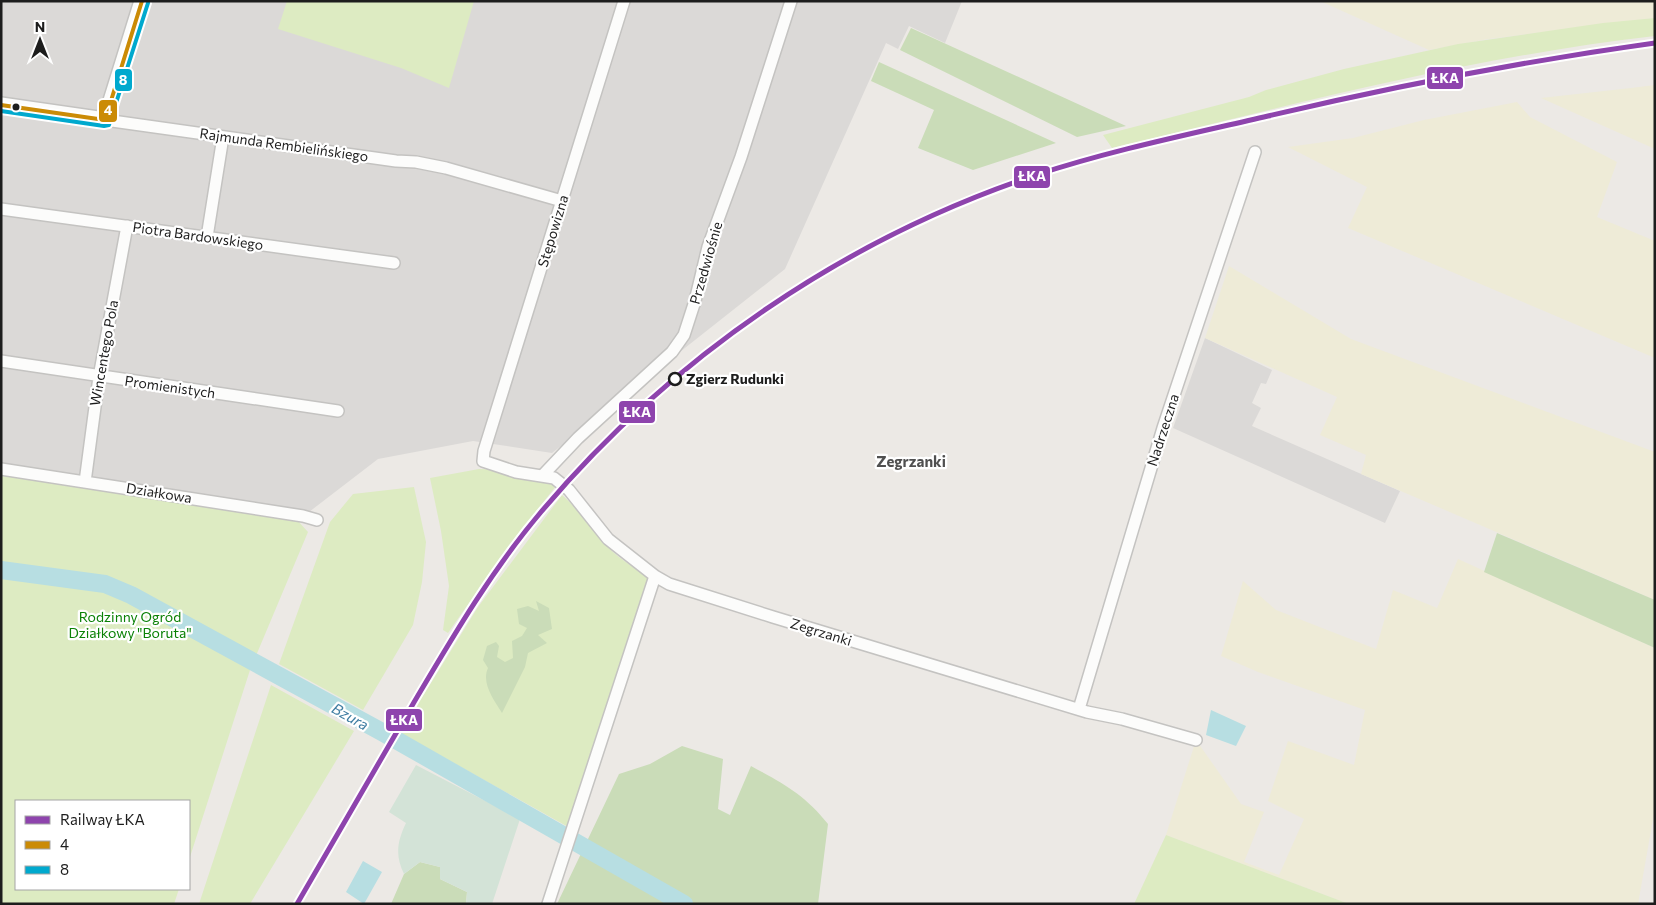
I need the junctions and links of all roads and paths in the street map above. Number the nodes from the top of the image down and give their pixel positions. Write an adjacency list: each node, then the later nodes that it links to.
1 (132, 1): 6 (street)
2 (142, 1): 6 (street)
3 (624, 1): 9 (street, Stępowizna)
4 (790, 1): 19 (street, Przedwiośnie)
5 (1, 105): 6 (street, Rajmunda Rembielińskiego)
6 (100, 120): 7 (street, Rajmunda Rembielińskiego)
7 (223, 137): 9 (street, Rajmunda Rembielińskiego); 12 (street)
8 (1255, 152): 23 (street, Nadrzeczna)
9 (562, 201): 17 (street, Stępowizna)
10 (1, 209): 11 (street, Piotra Bardowskiego)
11 (127, 226): 12 (street, Piotra Bardowskiego); 15 (street, Wincentego Pola)
12 (207, 237): 13 (street, Piotra Bardowskiego)
13 (394, 263)
14 (1, 362): 15 (street, Promienistych)
15 (99, 377): 16 (street, Promienistych); 20 (street, Wincentego Pola)
16 (338, 411)
17 (483, 461): 19 (street, Zegrzanki)
18 (1, 469): 20 (street, Działkowa)
19 (543, 475): 22 (street, Zegrzanki)
20 (85, 482): 21 (street, Działkowa)
21 (317, 520)
22 (655, 576): 23 (street, Zegrzanki); 25 (street)
23 (1079, 709): 24 (street, Zegrzanki)
24 (1196, 740)
25 (548, 904)

